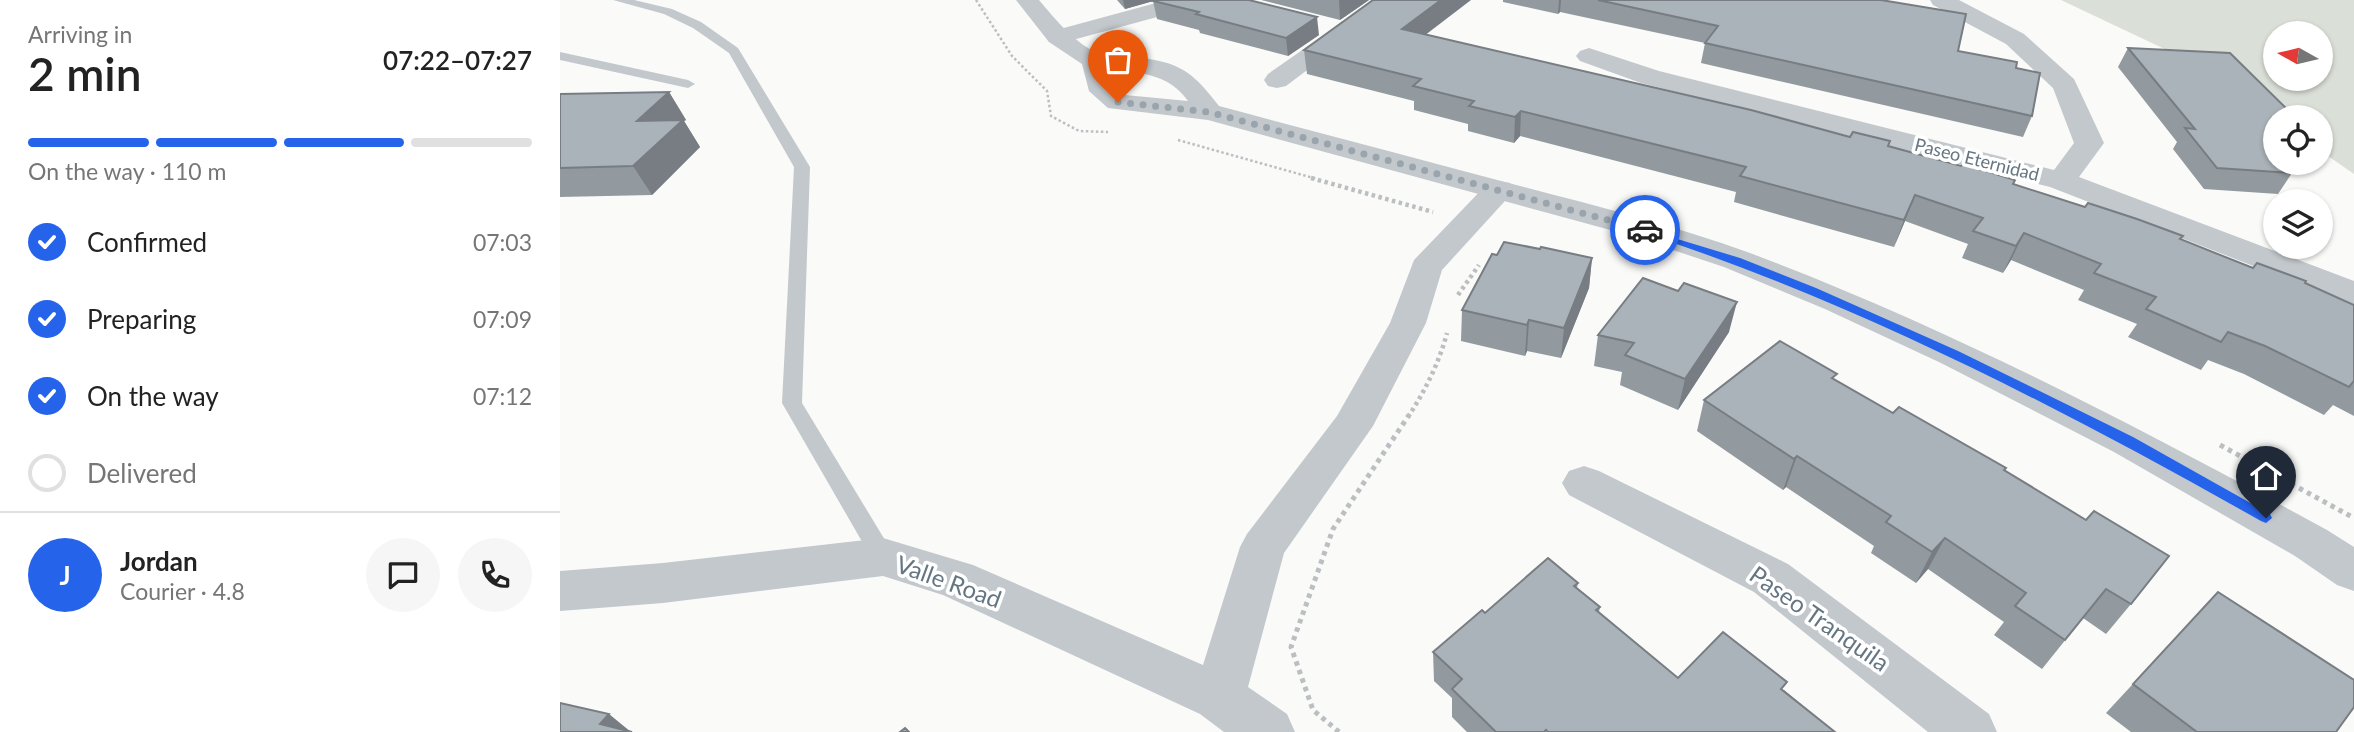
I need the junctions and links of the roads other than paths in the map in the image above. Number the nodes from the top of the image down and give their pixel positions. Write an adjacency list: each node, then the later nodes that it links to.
1 (619, 0): 18 (lane)
2 (1027, 0): 8 (street)
3 (1195, 0): 8 (street)
4 (1390, 0): 7 (street)
5 (1941, 0): 14 (street)
6 (1318, 25): 7 (street)
7 (1342, 31): 11 (street)
8 (1076, 49): 13 (street); 13 (street)
9 (560, 56): 12 (lane)
10 (1589, 56): 14 (street, Paseo Eternidad)
11 (1277, 80)
12 (688, 84)
13 (1209, 112): 15 (street)
14 (2061, 181): 16 (street, Paseo Eternidad)
15 (1499, 190): 19 (street); 21 (street)
16 (2354, 294)
17 (1584, 483): 23 (street, Paseo Tranquila)
18 (883, 557): 20 (street, Valle Road); 21 (street, Valle Road)
19 (2354, 570)
20 (560, 591)
21 (1219, 697): 22 (street, Valle Road)
22 (1268, 732)
23 (1970, 732)

